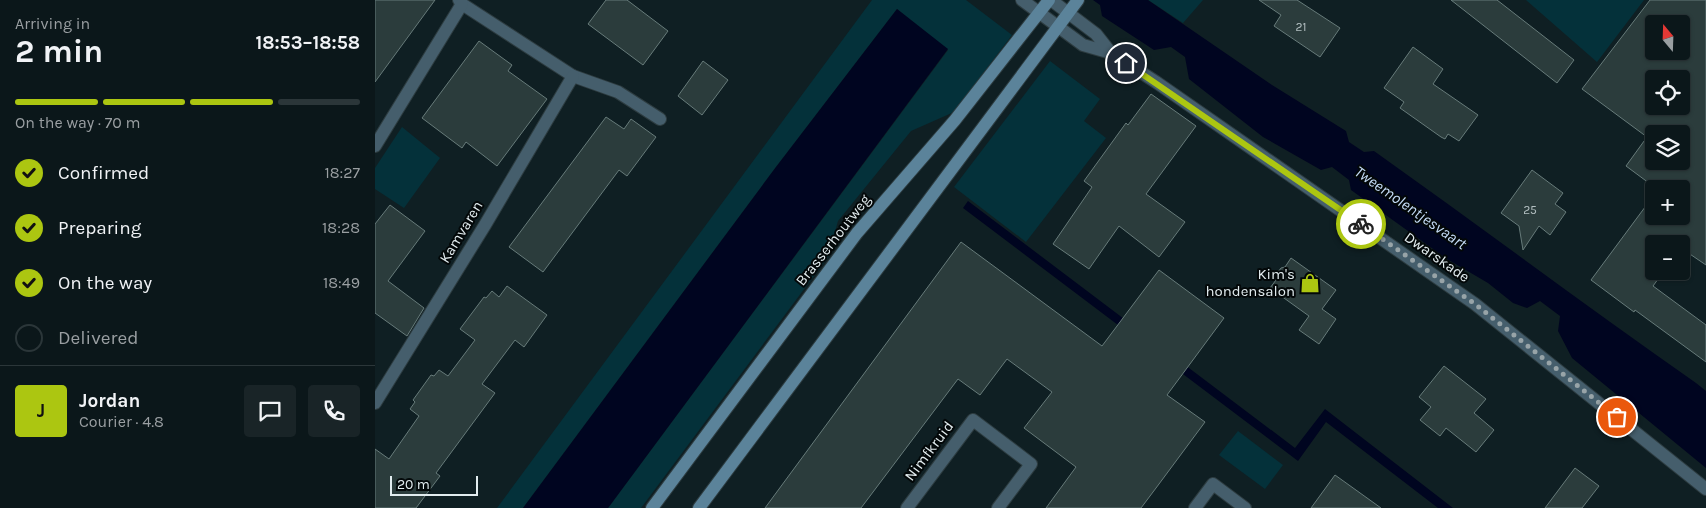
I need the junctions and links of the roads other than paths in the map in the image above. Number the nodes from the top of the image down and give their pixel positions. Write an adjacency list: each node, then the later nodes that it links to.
1 (1022, 0): 5 (street, Dwarskade)
2 (1050, 0): 5 (main road, Brasserhoutweg); 6 (street, Dwarskade)
3 (1078, 0): 6 (main road)
4 (461, 2): 9 (street); 11 (street)
5 (1039, 12): 7 (street, Dwarskade); 14 (main road, Brasserhoutweg)
6 (1069, 13): 7 (main road); 8 (street, Dwarskade)
7 (1057, 28): 8 (street, Dwarskade); 15 (main road)
8 (1111, 53): 13 (street, Dwarskade)
9 (573, 76): 10 (street); 12 (street, Kamvaren)
10 (660, 119)
11 (375, 146)
12 (375, 403)
13 (1706, 489)
14 (651, 508)
15 (699, 508)
16 (907, 508): 17 (street, Nimfkruid)
17 (998, 508)
18 (1195, 508): 19 (street)
19 (1245, 508)

